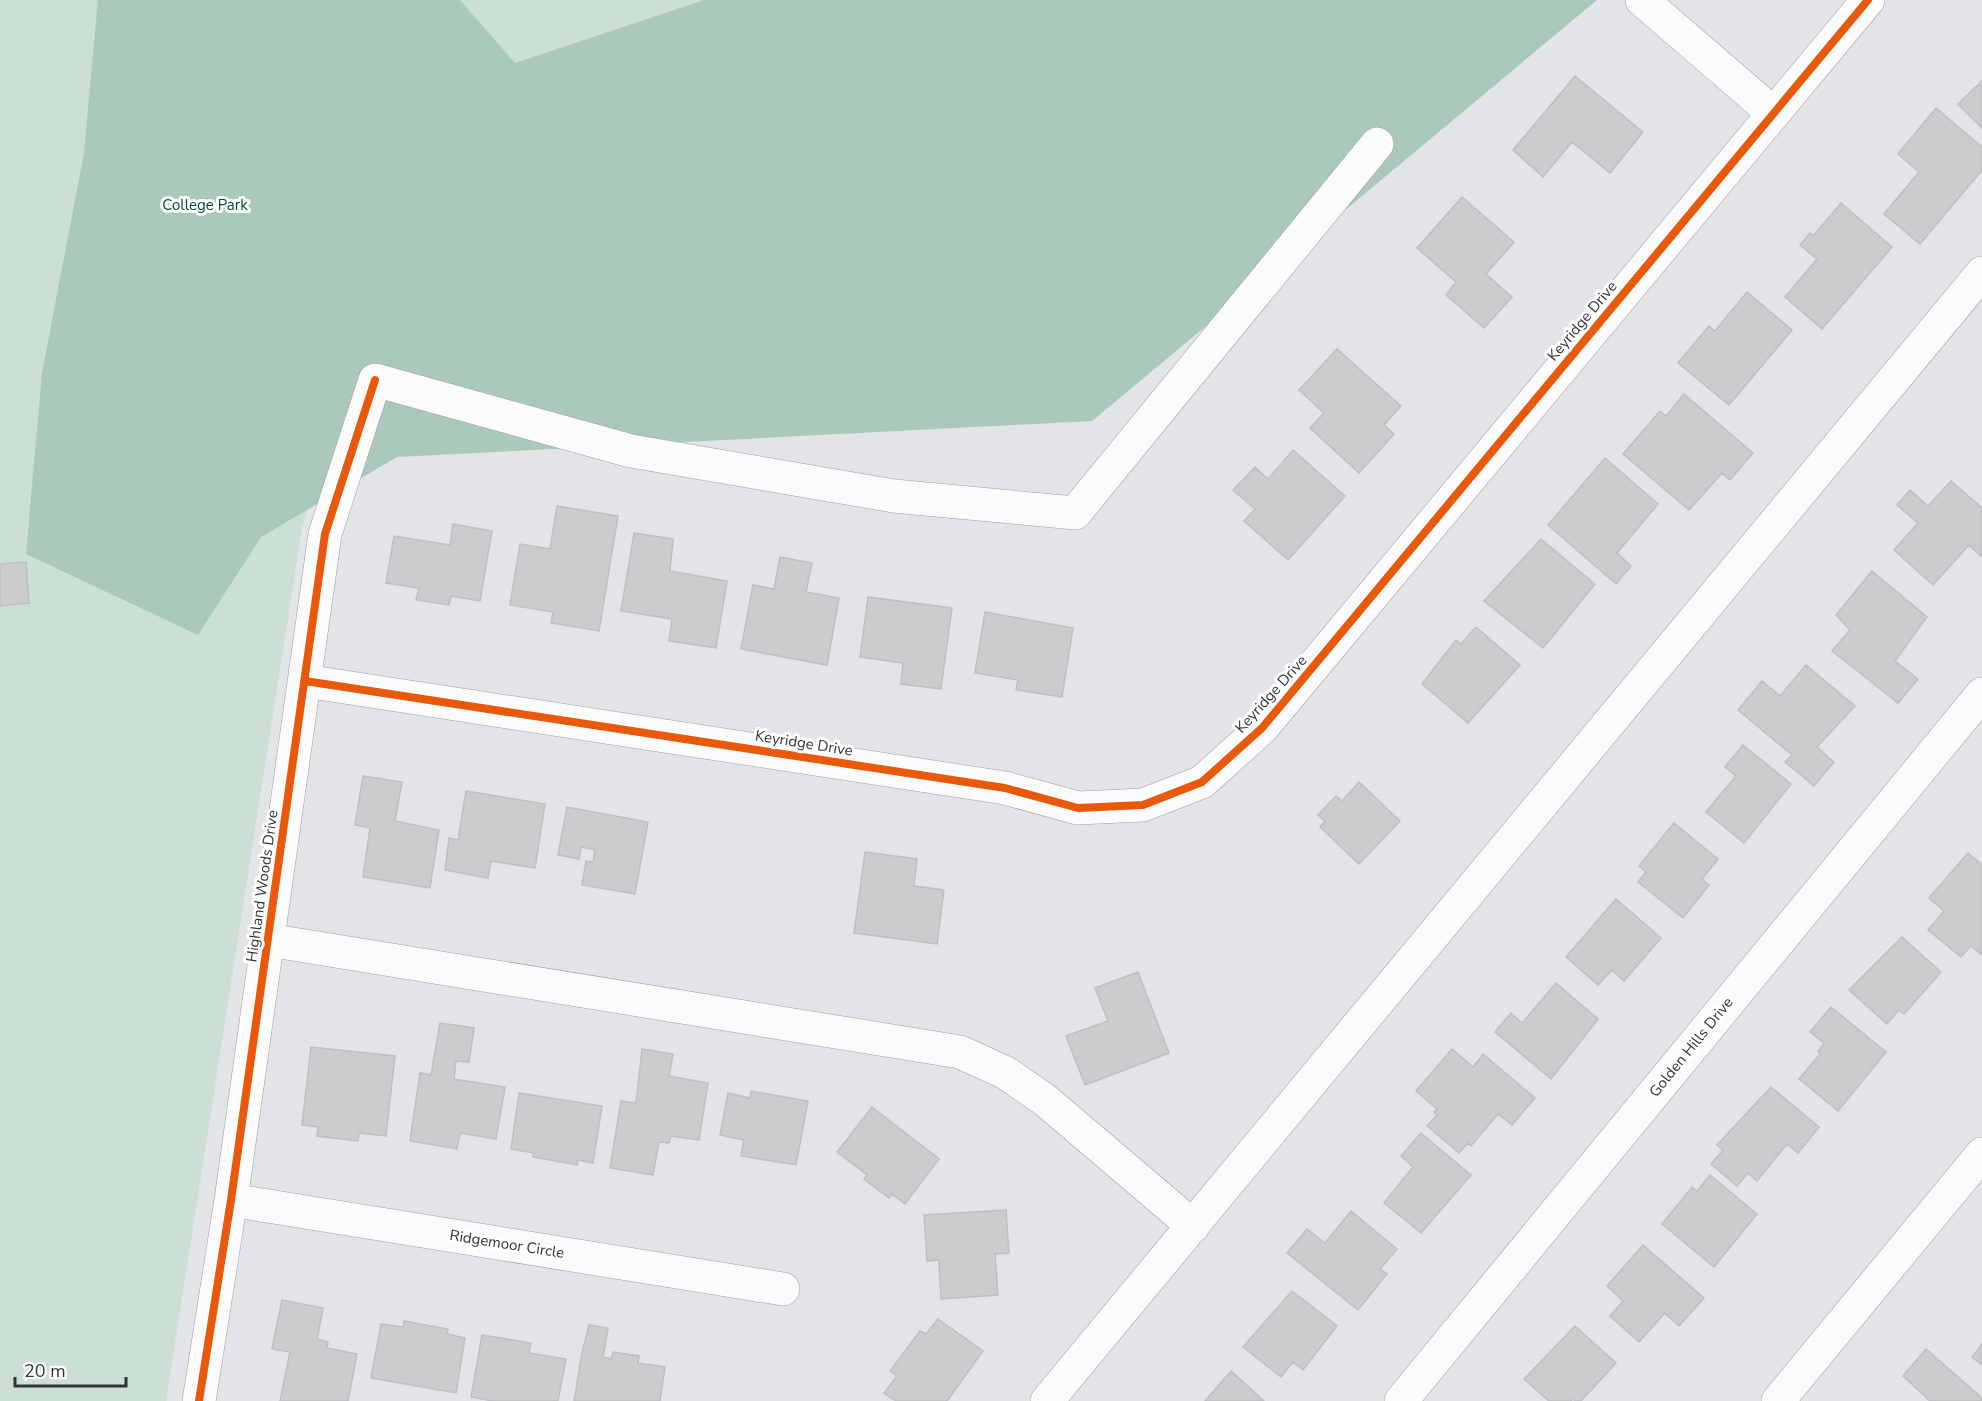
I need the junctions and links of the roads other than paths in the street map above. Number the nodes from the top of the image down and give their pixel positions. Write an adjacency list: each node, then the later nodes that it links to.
1 (1642, 0): 3 (street)
2 (1868, 0): 3 (street, Keyridge Drive)
3 (1773, 113): 6 (street, Keyridge Drive)
4 (1377, 144): 6 (street, Highland Woods Drive)
5 (1982, 273): 11 (street)
6 (305, 681): 8 (street, Highland Woods Drive)
7 (1982, 694): 15 (street, Golden Hills Drive)
8 (268, 940): 10 (street, Highland Woods Drive); 11 (street)
9 (1982, 1154): 16 (street)
10 (231, 1200): 12 (street, Ridgemoor Circle); 13 (street, Highland Woods Drive)
11 (1193, 1226): 14 (street)
12 (783, 1289)
13 (199, 1401)
14 (1047, 1401)
15 (1401, 1401)
16 (1778, 1401)

